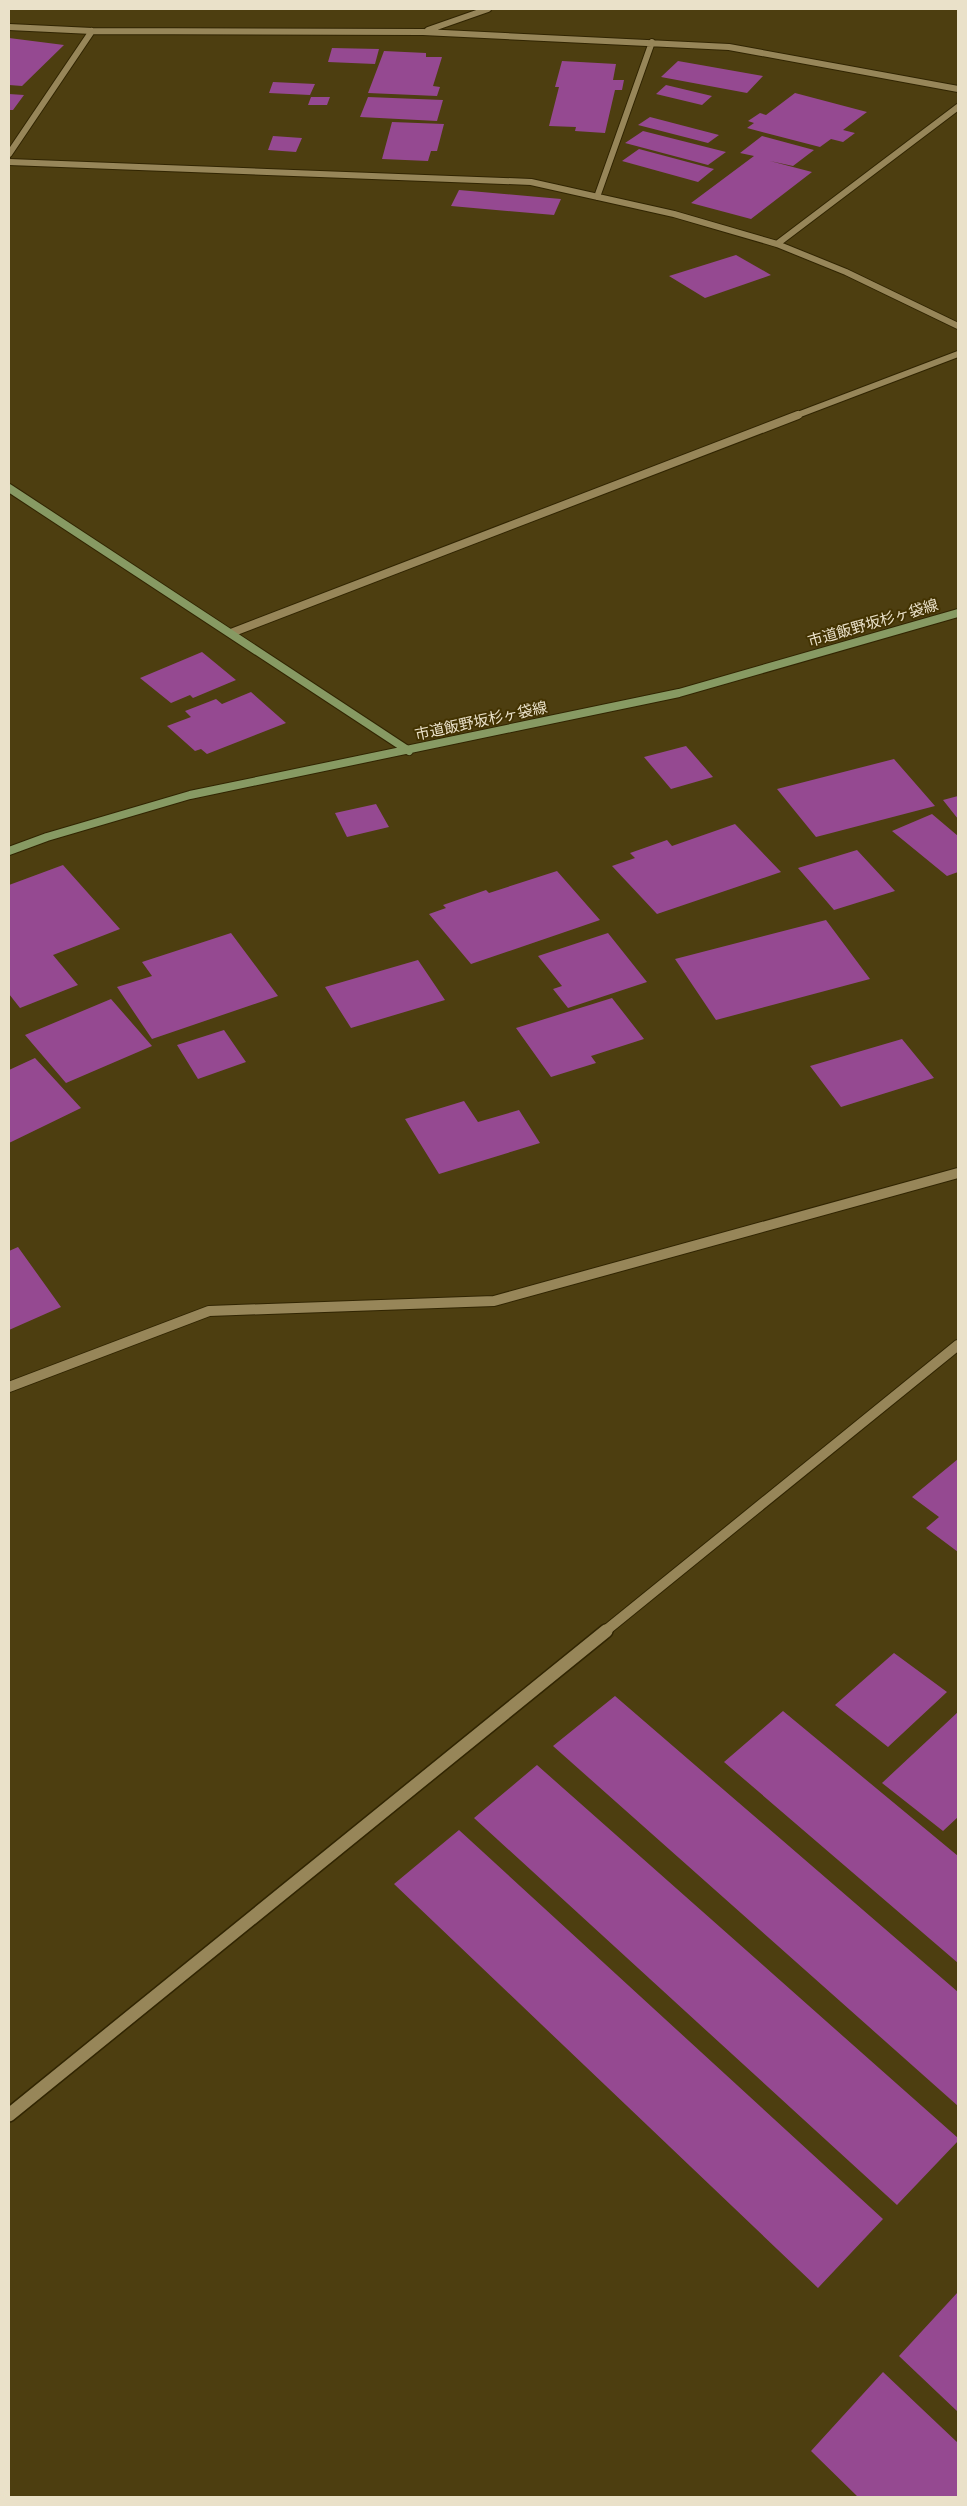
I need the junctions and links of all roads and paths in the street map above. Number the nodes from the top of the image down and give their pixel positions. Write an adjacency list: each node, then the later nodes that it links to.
1 (488, 9): 4 (street)
2 (9, 27): 3 (street)
3 (92, 31): 4 (street); 8 (street)
4 (423, 32): 5 (street)
5 (652, 42): 6 (street); 10 (street)
6 (958, 89)
7 (958, 107): 11 (street)
8 (9, 154)
9 (9, 162): 10 (street)
10 (597, 197): 11 (street)
11 (777, 244): 12 (street)
12 (958, 326)
13 (958, 354): 16 (street)
14 (9, 488): 16 (street)
15 (958, 613): 17 (street, 市道飯野坂杉ヶ袋線)
16 (231, 633): 17 (street)
17 (409, 751): 18 (street, 市道飯野坂杉ヶ袋線)
18 (9, 851)
19 (958, 1173): 21 (street)
20 (958, 1345): 22 (street)
21 (9, 1387)
22 (9, 2115)

